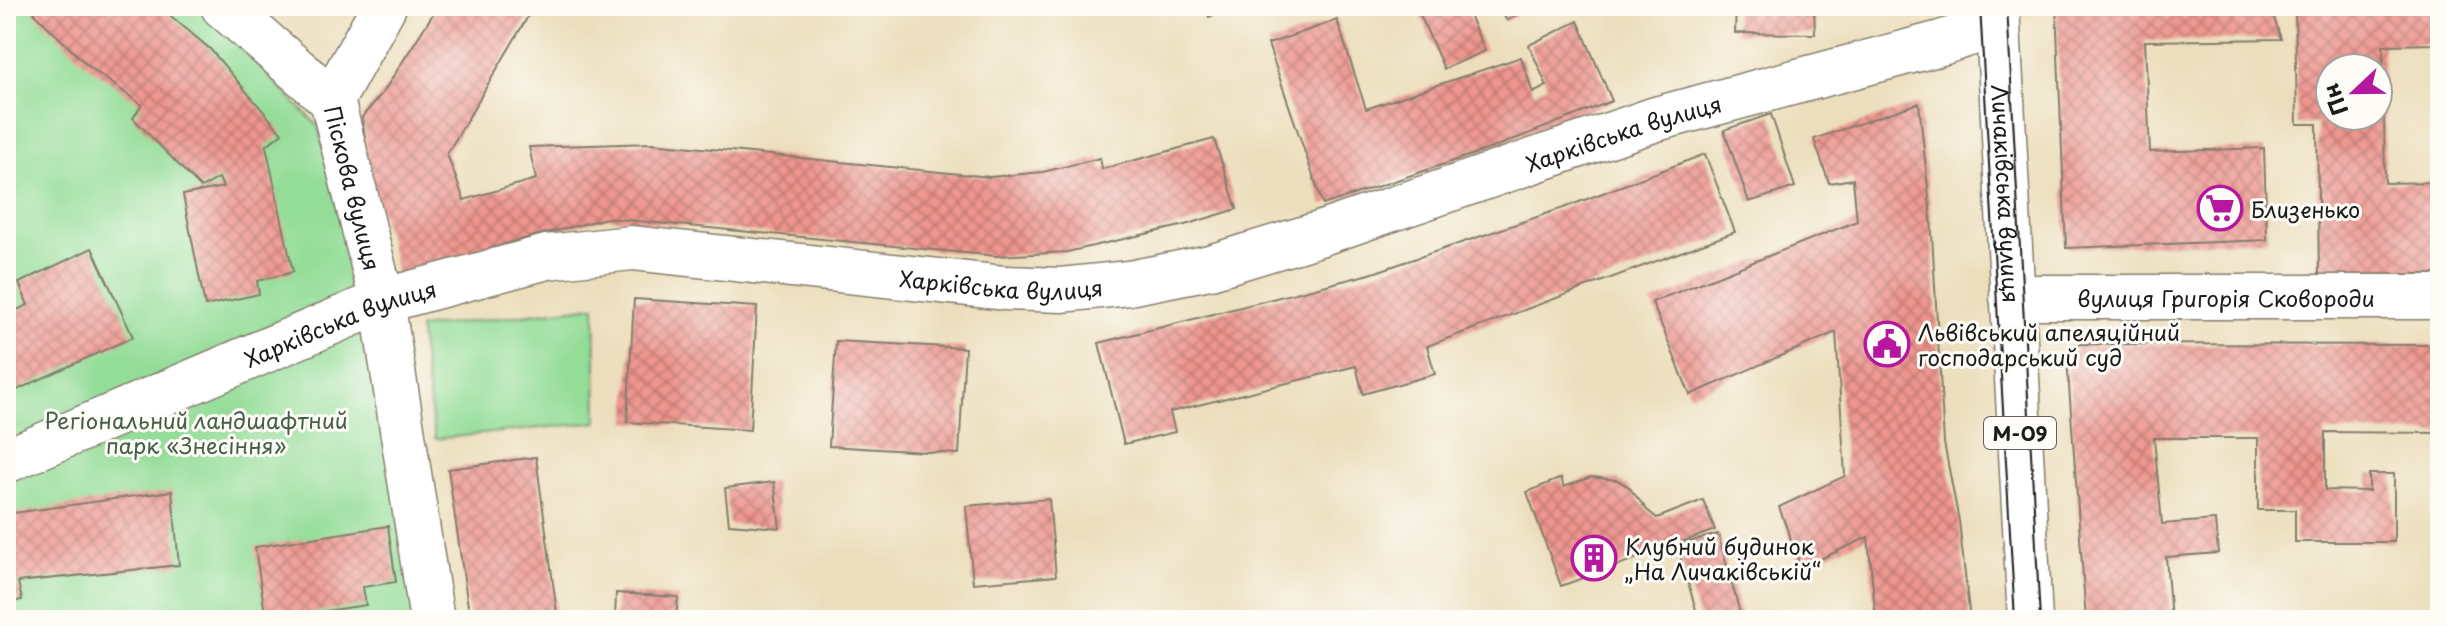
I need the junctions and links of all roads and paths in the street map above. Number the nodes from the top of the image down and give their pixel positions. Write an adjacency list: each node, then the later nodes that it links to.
1 (223, 6): 4 (street)
2 (384, 6): 4 (street, Піскова вулиця)
3 (1996, 16): 5 (street, Личаківська вулиця / М-09); 7 (street, Харківська вулиця)
4 (332, 100): 7 (street, Піскова вулиця)
5 (2012, 297): 6 (street, вулиця Григорія Сковороди); 10 (street, Личаківська вулиця / М-09)
6 (2440, 297)
7 (382, 301): 8 (street, Харківська вулиця); 9 (street, Піскова вулиця)
8 (6, 461)
9 (432, 620)
10 (2030, 620)

